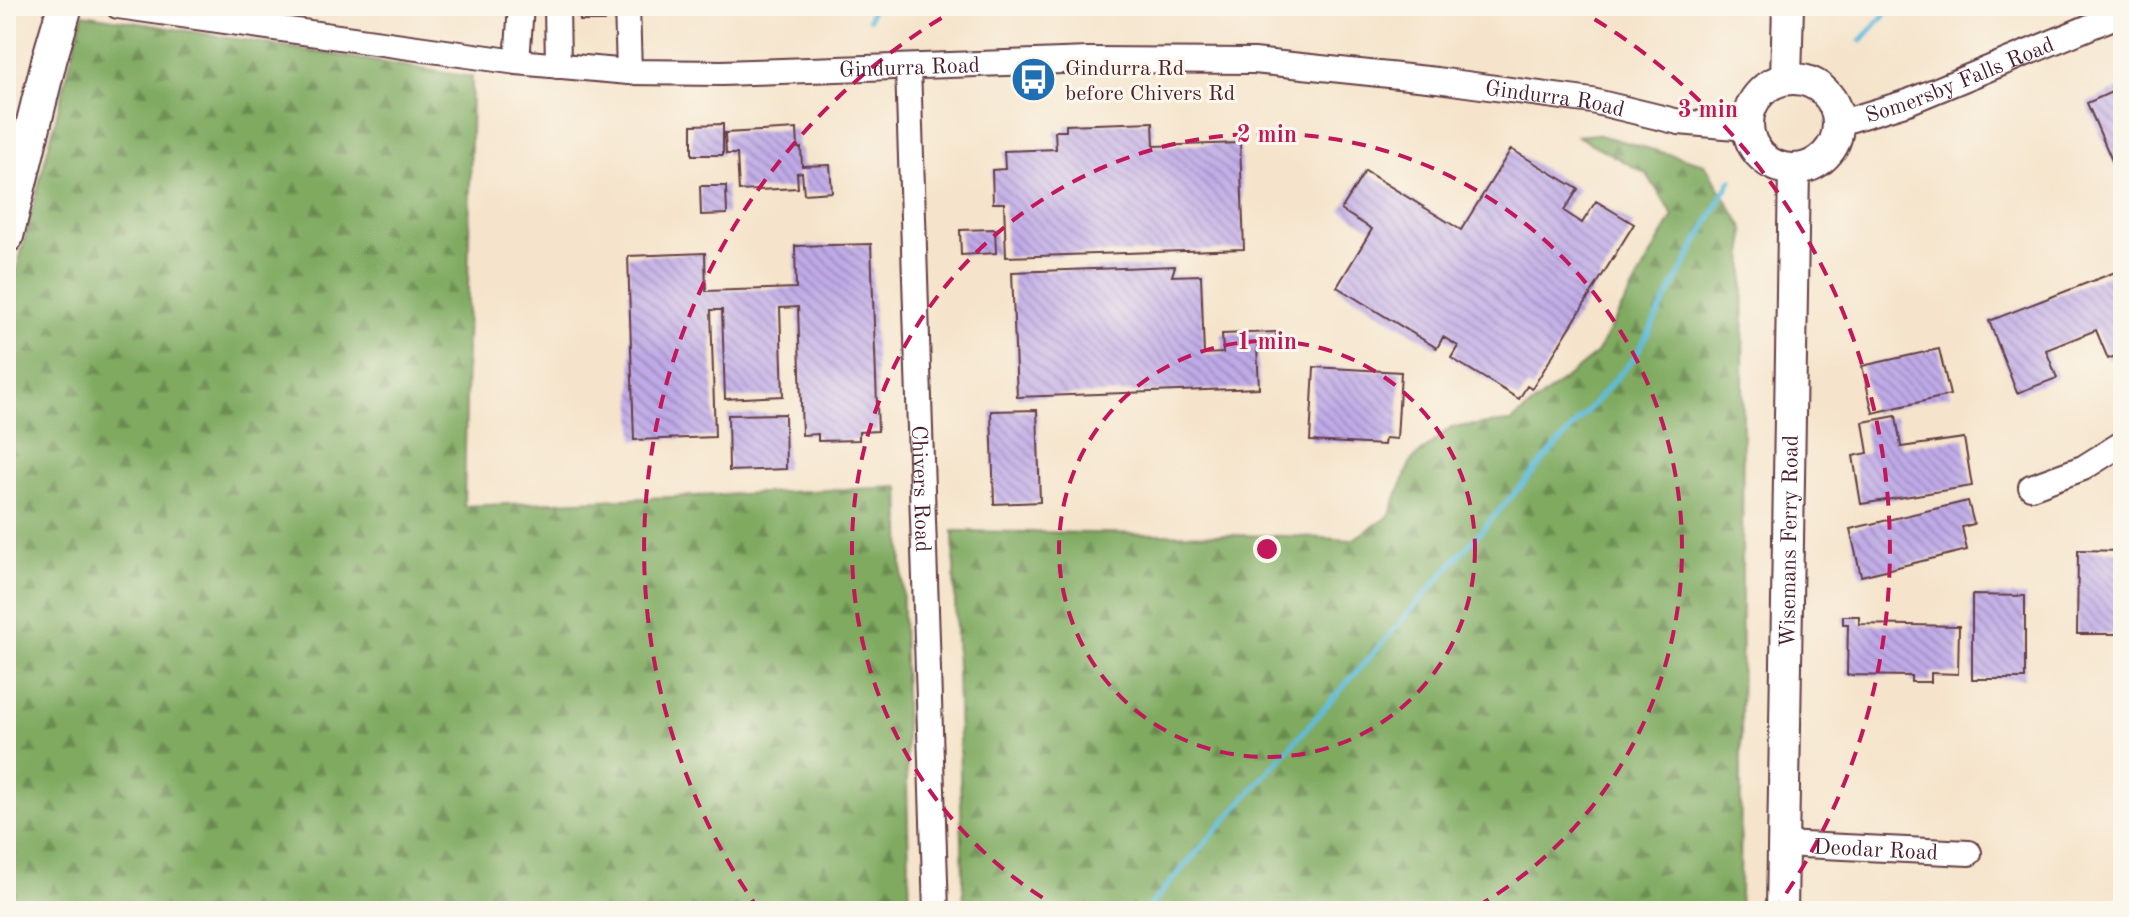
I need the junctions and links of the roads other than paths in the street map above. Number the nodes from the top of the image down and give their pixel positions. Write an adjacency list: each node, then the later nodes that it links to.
1 (65, 6): 16 (highway)
2 (118, 6): 8 (street, Gindurra Road)
3 (521, 6): 8 (street)
4 (557, 6): 9 (street)
5 (627, 6): 11 (street)
6 (1788, 6): 12 (main road)
7 (2123, 13): 13 (street, Somersby Falls Road)
8 (517, 62): 9 (street, Gindurra Road)
9 (558, 66): 11 (street, Gindurra Road)
10 (908, 67): 11 (street, Gindurra Road); 14 (street, Gindurra Road); 21 (street, Chivers Road)
11 (629, 72)
12 (1786, 78): 13 (main road); 14 (main road)
13 (1839, 123): 15 (main road)
14 (1748, 128): 15 (main road)
15 (1794, 169): 19 (main road, Wisemans Ferry Road)
16 (6, 236)
17 (2123, 443): 18 (street)
18 (2031, 487)
19 (1782, 844): 20 (street, Deodar Road); 22 (main road, Wisemans Ferry Road)
20 (1969, 853)
21 (936, 911)
22 (1782, 911)

